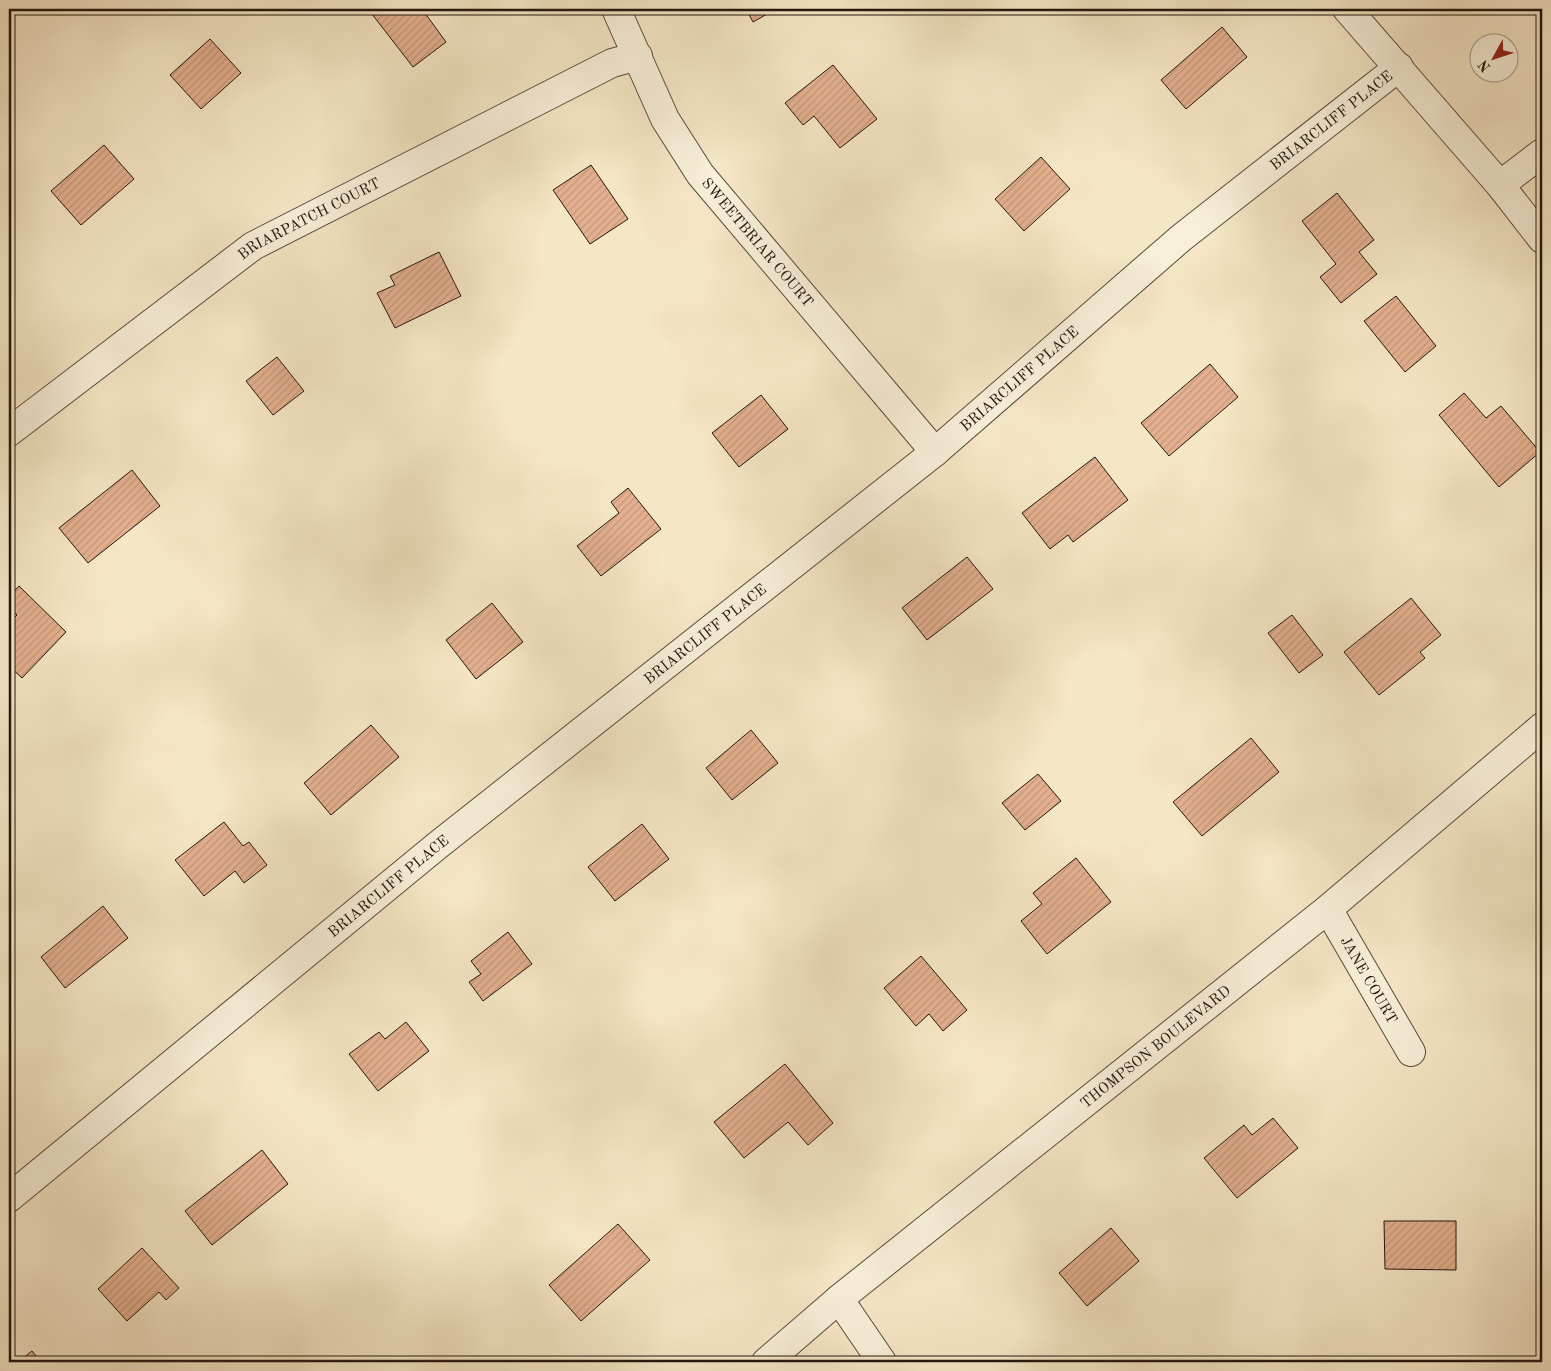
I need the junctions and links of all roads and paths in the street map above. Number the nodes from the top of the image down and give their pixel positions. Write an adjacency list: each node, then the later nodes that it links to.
1 (616, 9): 3 (street, SWEETBRIAR COURT)
2 (1347, 9): 4 (street)
3 (638, 56): 8 (street, BRIARPATCH COURT); 9 (street, SWEETBRIAR COURT)
4 (1399, 67): 6 (street); 9 (street, BRIARCLIFF PLACE)
5 (1542, 153): 6 (street)
6 (1500, 185): 7 (street)
7 (1542, 240)
8 (9, 432)
9 (935, 452): 13 (street, BRIARCLIFF PLACE)
10 (1542, 727): 11 (street, THOMPSON BOULEVARD)
11 (1328, 909): 12 (street, JANE COURT); 14 (street, THOMPSON BOULEVARD)
12 (1411, 1052)
13 (9, 1198)
14 (839, 1300): 15 (street, THOMPSON BOULEVARD); 16 (street)
15 (766, 1362)
16 (882, 1362)

